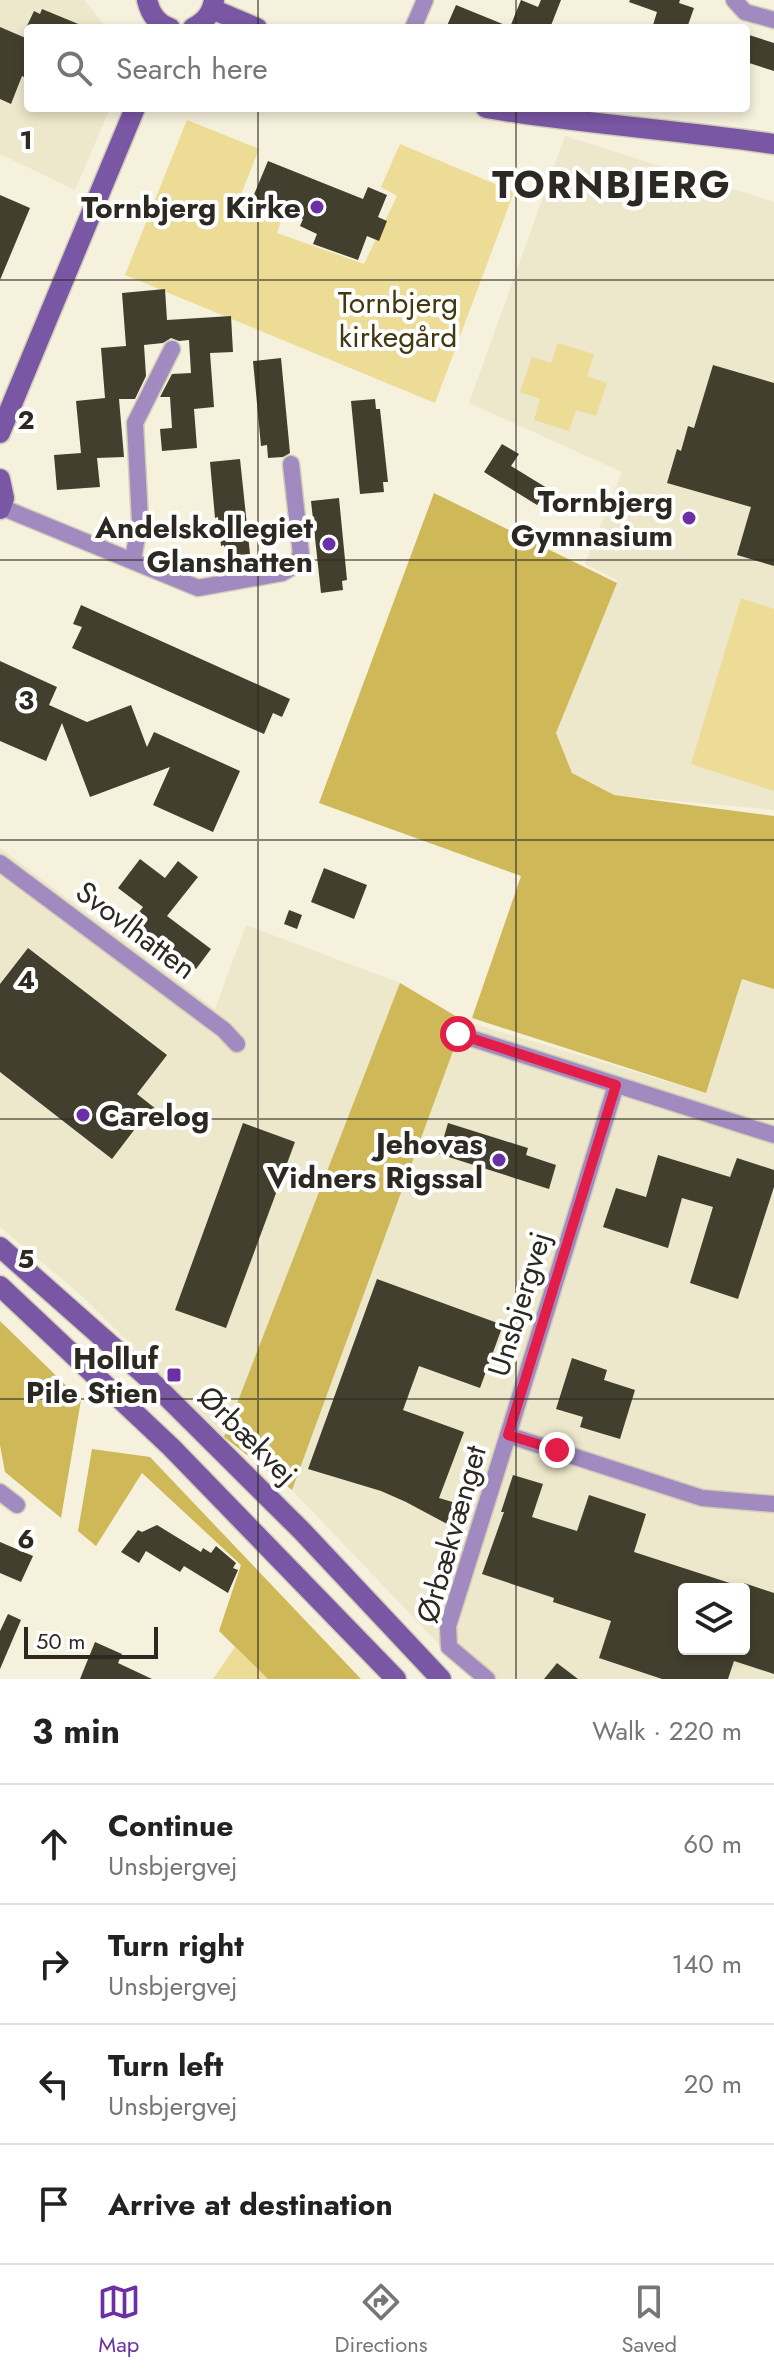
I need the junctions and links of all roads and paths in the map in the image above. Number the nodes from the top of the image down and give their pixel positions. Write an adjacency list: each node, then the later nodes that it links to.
1 (147, 0): 6 (main road)
2 (425, 0): 9 (street)
3 (734, 0): 5 (street)
4 (213, 5): 7 (main road); 8 (main road)
5 (774, 20)
6 (162, 24)
7 (199, 24)
8 (249, 24)
9 (415, 24)
10 (133, 112): 14 (main road)
11 (510, 112): 12 (main road)
12 (774, 144)
13 (172, 349): 18 (street)
14 (0, 433)
15 (291, 464): 18 (street)
16 (0, 479): 17 (main road)
17 (1, 508): 18 (street)
18 (133, 559)
19 (0, 863): 21 (street, Svovlhatten)
20 (458, 1034): 22 (street)
21 (237, 1044)
22 (616, 1085): 23 (street); 26 (street, Unsbjergvej)
23 (774, 1135)
24 (0, 1247): 31 (main road, Ørbækvej)
25 (0, 1286): 30 (main road, Ørbækvej)
26 (508, 1435): 28 (street); 32 (street, Ørbækvænget)
27 (0, 1492): 29 (street)
28 (774, 1504)
29 (17, 1505)
30 (396, 1679)
31 (441, 1679)
32 (487, 1679)

